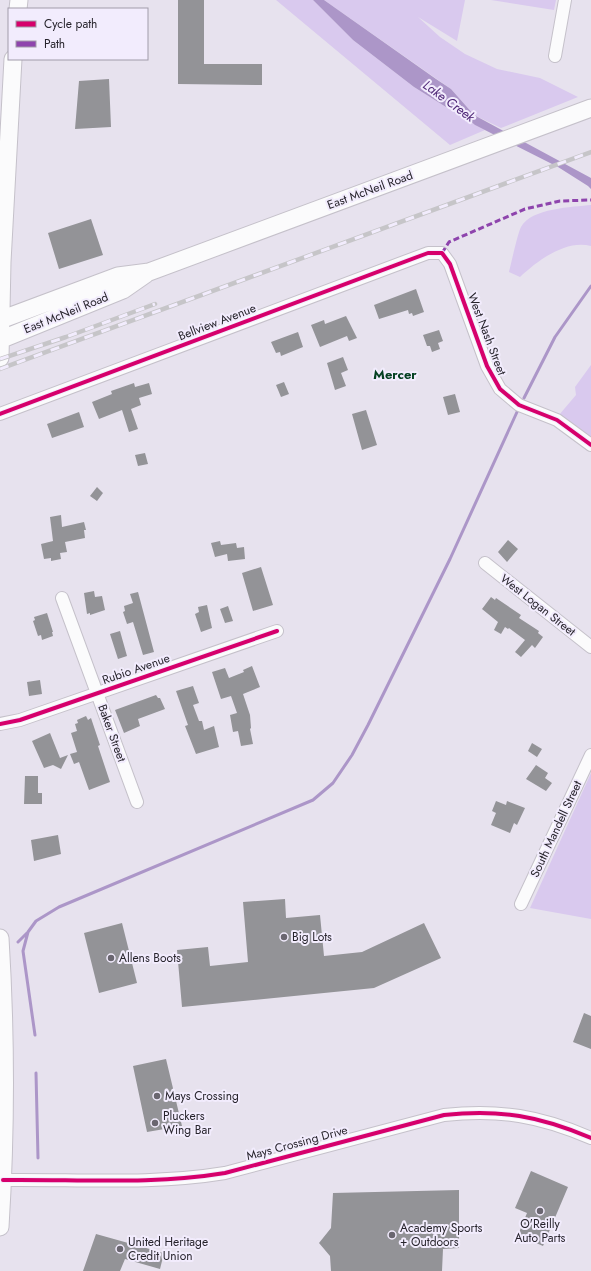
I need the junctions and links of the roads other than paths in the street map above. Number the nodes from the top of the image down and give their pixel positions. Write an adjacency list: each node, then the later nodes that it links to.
1 (565, 0): 2 (street)
2 (555, 56)
3 (13, 60): 6 (street)
4 (591, 108): 7 (street, East McNeil Road)
5 (442, 253): 11 (street, Bellview Avenue); 12 (street, West Nash Street)
6 (1, 266): 8 (street)
7 (149, 272): 8 (street, East McNeil Road); 9 (street, East McNeil Road)
8 (1, 319): 9 (street)
9 (1, 340): 10 (street)
10 (0, 358)
11 (0, 414)
12 (591, 445)
13 (485, 563): 16 (street, West Logan Street)
14 (62, 598): 17 (street, Baker Street)
15 (277, 631): 17 (street, Rubio Avenue)
16 (591, 647)
17 (97, 693): 18 (street, Rubio Avenue); 20 (street, Baker Street)
18 (0, 724)
19 (591, 755): 21 (street, South Mandell Street)
20 (137, 802)
21 (521, 904)
22 (0, 938): 24 (street)
23 (591, 1138): 24 (street, Mays Crossing Drive)
24 (3, 1180): 25 (street)
25 (0, 1227)

